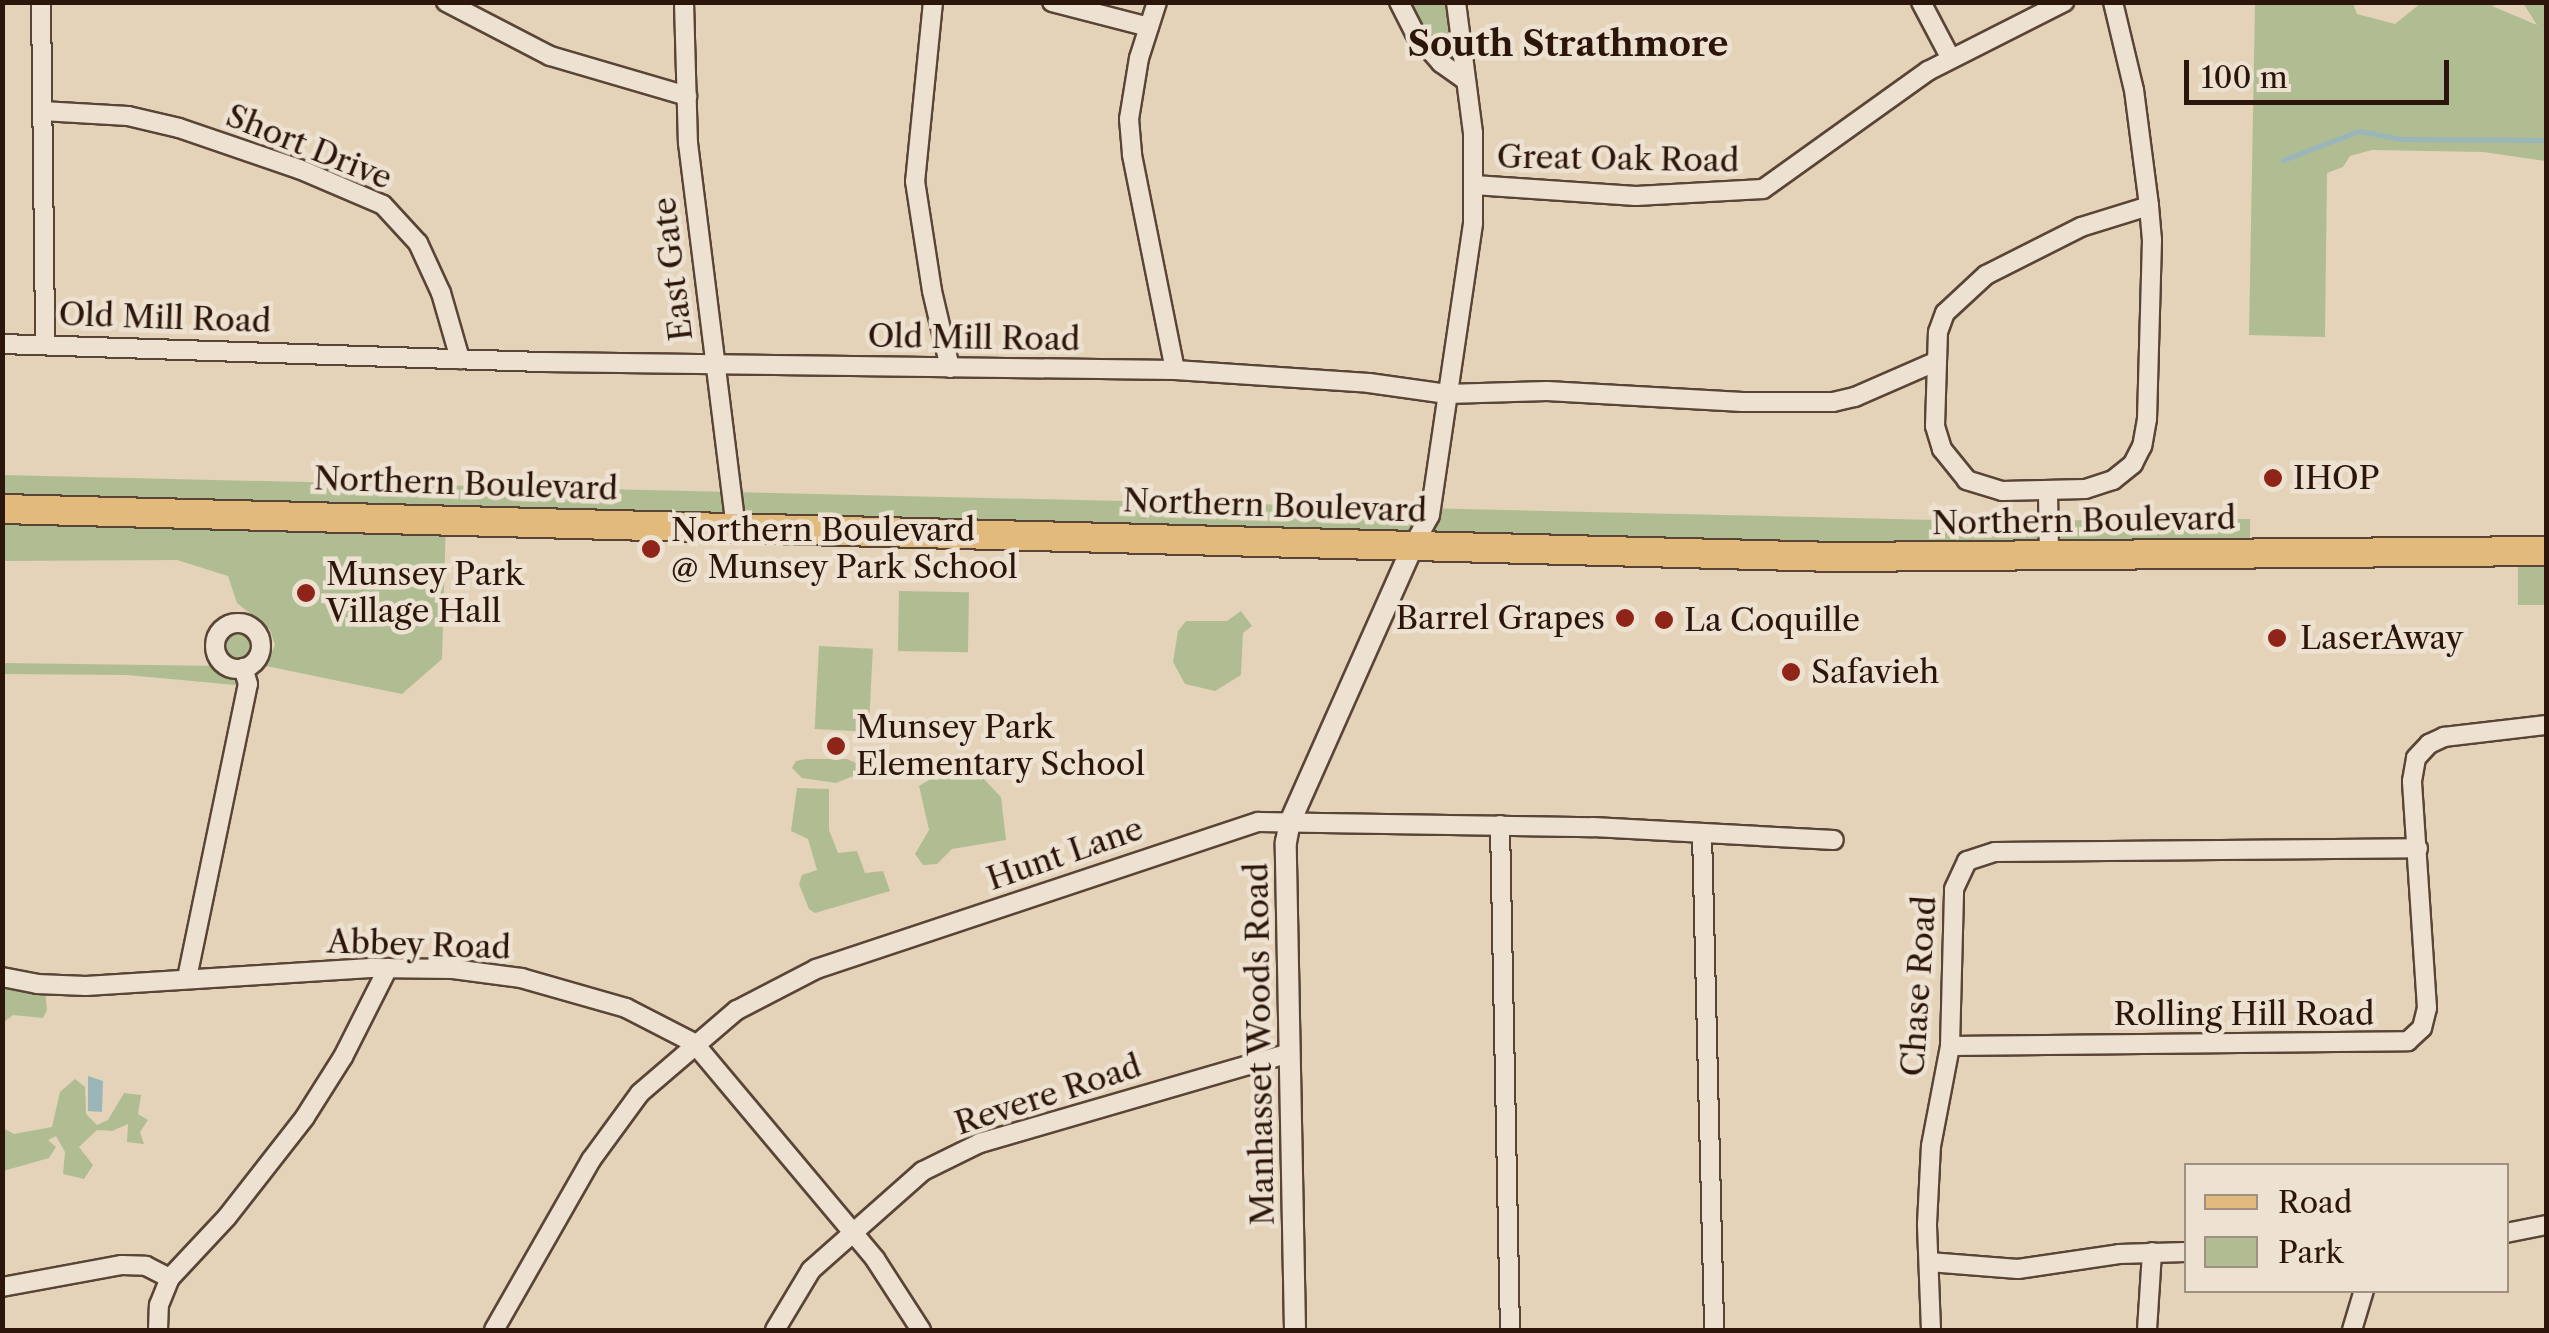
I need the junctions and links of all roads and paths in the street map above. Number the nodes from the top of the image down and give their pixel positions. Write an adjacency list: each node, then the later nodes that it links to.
1 (41, 2): 16 (street)
2 (446, 2): 15 (street)
3 (684, 2): 15 (street, East Gate)
4 (933, 2): 24 (street)
5 (1052, 2): 12 (street)
6 (1156, 2): 12 (street)
7 (1399, 2): 14 (street)
8 (1456, 2): 14 (street)
9 (1921, 2): 13 (street)
10 (2064, 2): 13 (street, Great Oak Road)
11 (2113, 2): 18 (street)
12 (1150, 27): 25 (street)
13 (1952, 59): 17 (street, Great Oak Road)
14 (1464, 79): 17 (street)
15 (687, 96): 23 (street, East Gate)
16 (42, 111): 20 (street); 21 (street, Short Drive)
17 (1474, 185): 26 (street)
18 (2149, 206): 22 (street); 27 (street)
19 (2, 344): 20 (street, Old Mill Road)
20 (45, 345): 21 (street, Old Mill Road)
21 (460, 359): 23 (street, Old Mill Road)
22 (1936, 362): 26 (street, Old Mill Road); 27 (street)
23 (714, 364): 24 (street, Old Mill Road); 29 (street, East Gate)
24 (950, 368): 25 (street, Old Mill Road)
25 (1174, 370): 26 (street, Old Mill Road)
26 (1446, 394): 30 (street)
27 (2048, 492): 32 (street)
28 (2, 509): 29 (main road, Northern Boulevard)
29 (736, 527): 30 (main road, Northern Boulevard)
30 (1414, 544): 32 (main road, Northern Boulevard); 35 (street, Manhasset Woods Road)
31 (2546, 551): 32 (main road, Northern Boulevard)
32 (2049, 556)
33 (244, 668): 42 (street)
34 (2546, 724): 39 (street, Rolling Hill Road)
35 (1290, 822): 36 (street, Hunt Lane); 43 (street, Hunt Lane); 45 (street, Manhasset Woods Road)
36 (1500, 825): 37 (street, Hunt Lane); 60 (street)
37 (1702, 833): 38 (street, Hunt Lane); 61 (street)
38 (1834, 840)
39 (2418, 848): 44 (street, Chase Road); 44 (street, Rolling Hill Road)
40 (388, 968): 42 (street, Abbey Road); 43 (street, Abbey Road); 52 (street)
41 (2, 977): 42 (street, Abbey Road)
42 (188, 978)
43 (694, 1044): 47 (street, Abbey Road); 56 (street, Hunt Lane)
44 (1950, 1046): 51 (street, Chase Road)
45 (1290, 1053): 47 (street, Revere Road); 59 (street, Manhasset Woods Road)
46 (2546, 1225): 48 (street)
47 (851, 1230): 57 (street, Revere Road); 58 (street, Abbey Road)
48 (2509, 1232)
49 (2152, 1252): 50 (street); 51 (street); 63 (street)
50 (2184, 1252)
51 (1929, 1262): 62 (street, Chase Road)
52 (170, 1278): 53 (street); 55 (street)
53 (2, 1287)
54 (2363, 1293): 64 (street)
55 (158, 1330)
56 (494, 1330)
57 (775, 1330)
58 (922, 1330)
59 (1295, 1330)
60 (1510, 1330)
61 (1714, 1330)
62 (1932, 1330)
63 (2147, 1330)
64 (2352, 1330)

